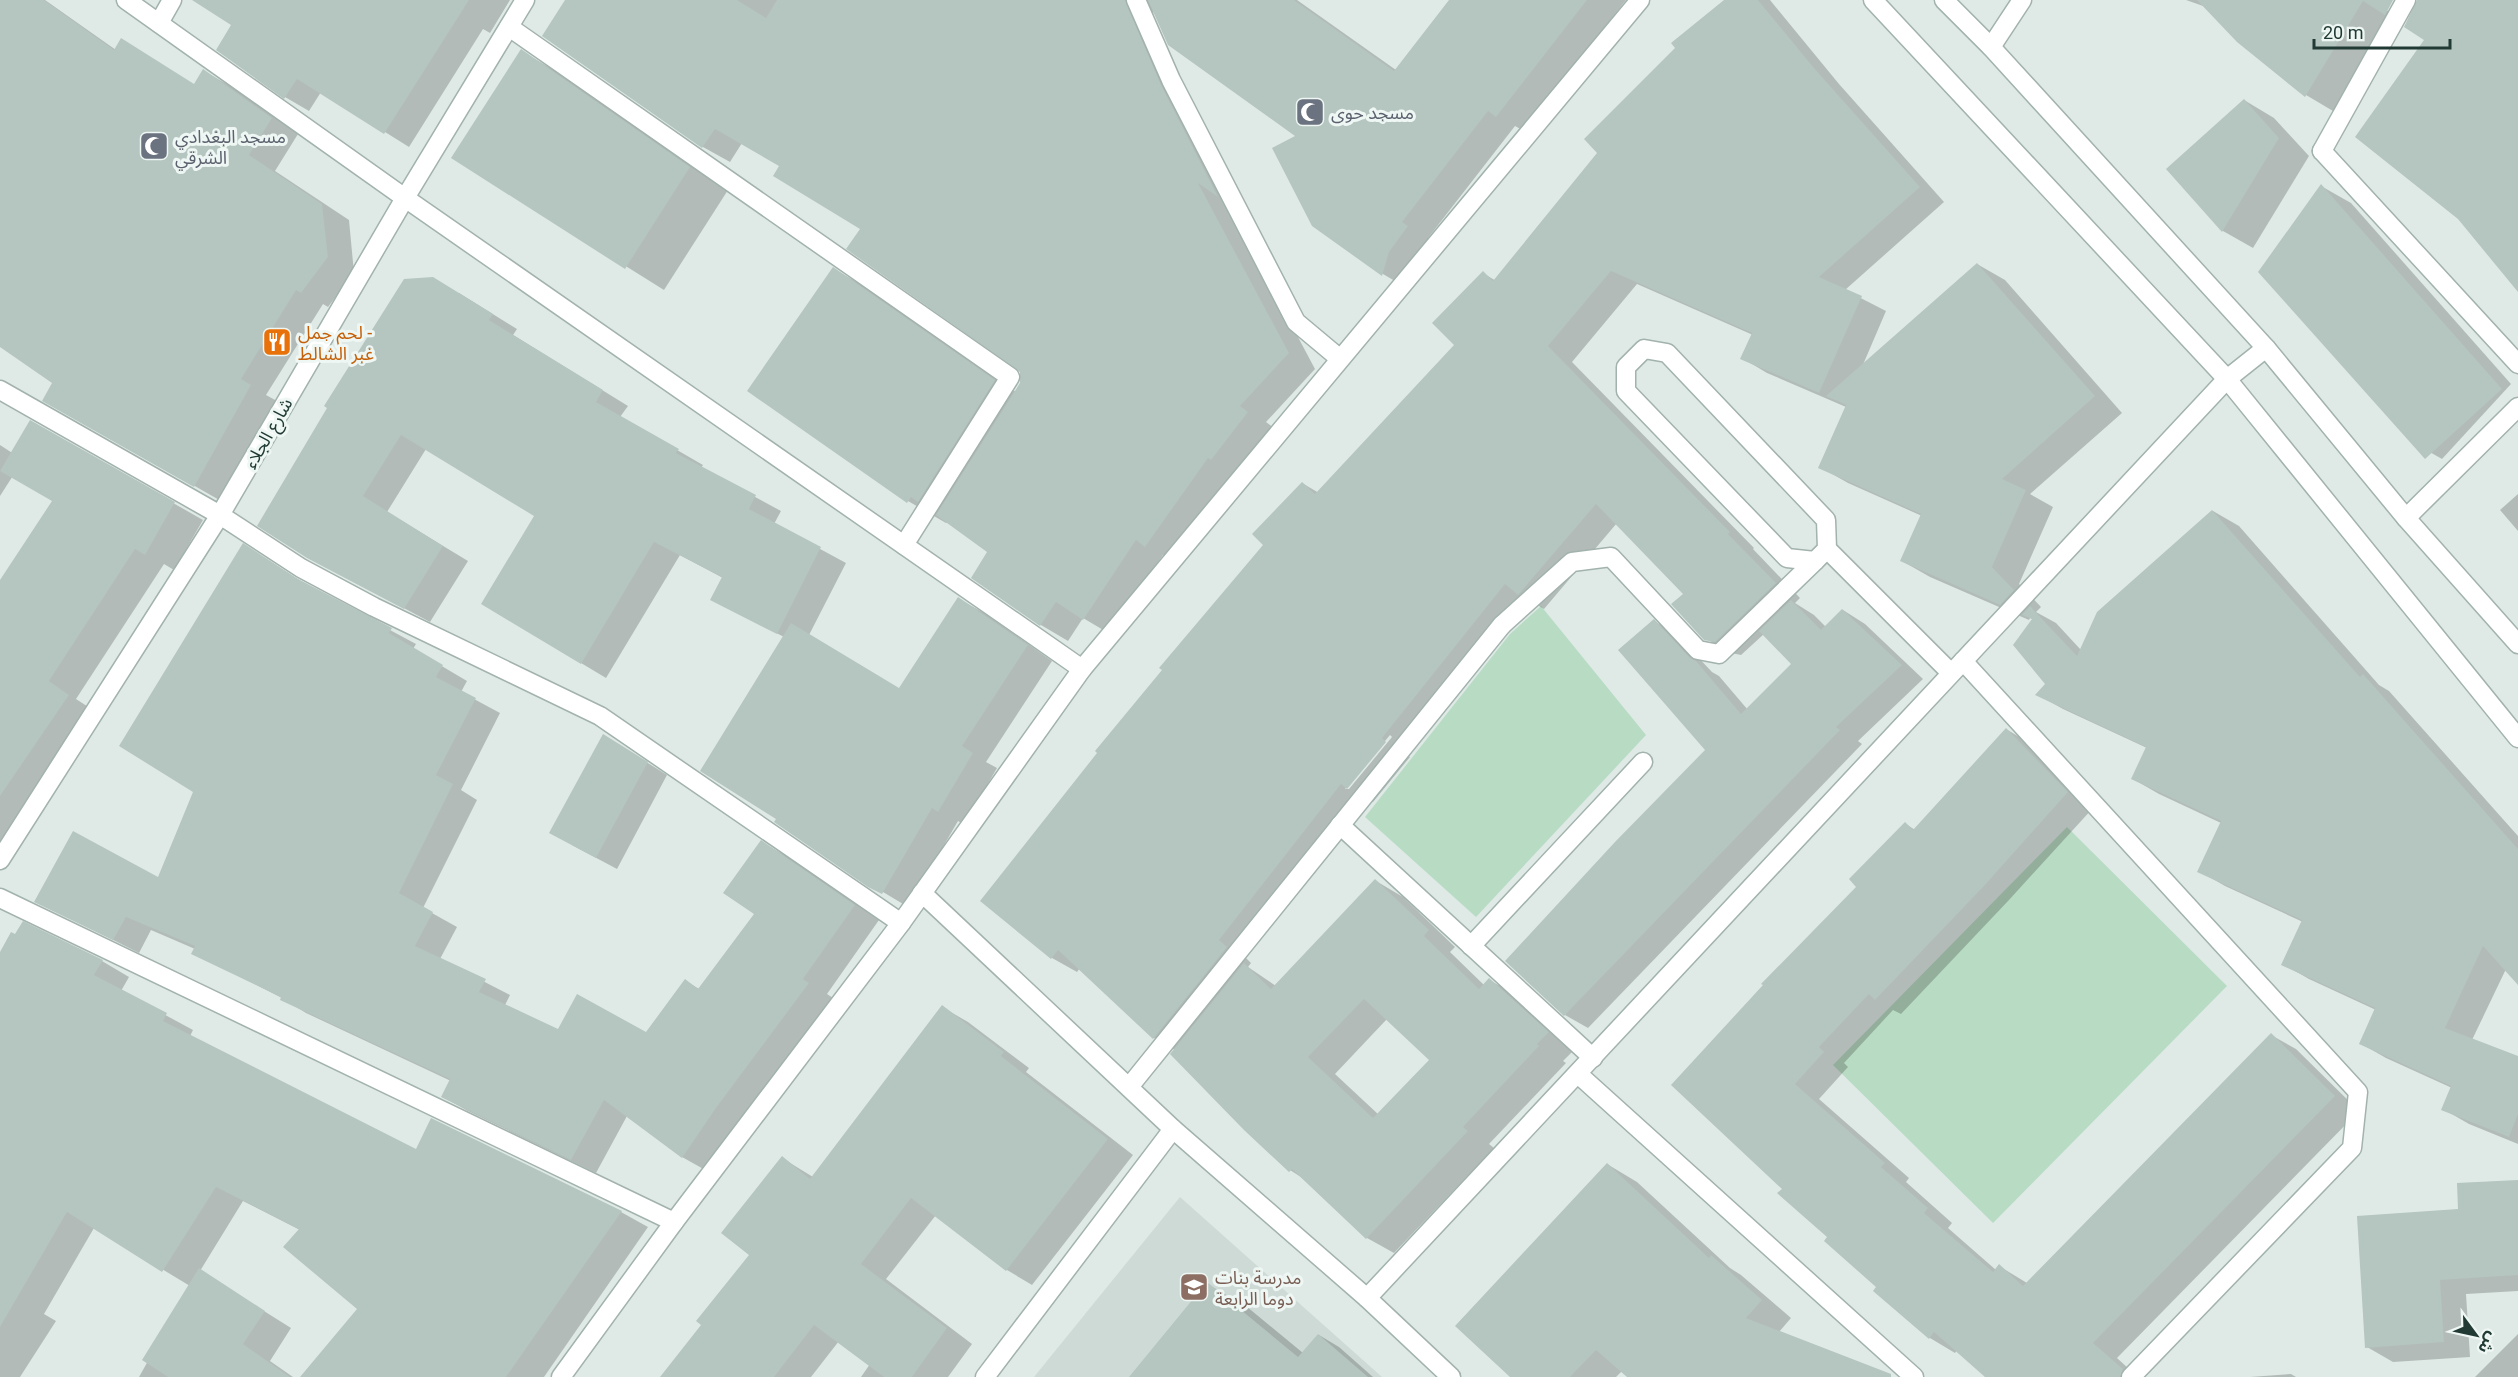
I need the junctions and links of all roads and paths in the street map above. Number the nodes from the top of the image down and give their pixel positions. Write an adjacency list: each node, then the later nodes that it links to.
1 (126, 0): 10 (street)
2 (172, 0): 10 (street)
3 (525, 0): 11 (street, شارع الجلاء)
4 (1136, 0): 15 (street)
5 (1640, 0): 15 (street)
6 (1873, 0): 17 (street)
7 (1944, 0): 12 (street)
8 (2022, 0): 12 (street)
9 (2406, 0): 16 (street)
10 (159, 22): 13 (street)
11 (509, 27): 13 (street, شارع الجلاء); 22 (street)
12 (1991, 47): 14 (street)
13 (405, 198): 20 (street, شارع الجلاء); 22 (street)
14 (2266, 348): 17 (street); 21 (street)
15 (1339, 358): 26 (street)
16 (2518, 364)
17 (2227, 379): 25 (street); 27 (street)
18 (0, 390): 20 (street)
19 (2518, 407): 21 (street)
20 (220, 515): 30 (street, شارع الجلاء); 33 (street)
21 (2406, 518): 24 (street)
22 (904, 545): 26 (street)
23 (1821, 555): 23 (street); 25 (street); 29 (street)
24 (2518, 644)
25 (1957, 667): 35 (street); 45 (street)
26 (1082, 669): 31 (street)
27 (2518, 738)
28 (1643, 762): 34 (street)
29 (1340, 825): 34 (street); 37 (street)
30 (0, 860)
31 (922, 893): 33 (street); 37 (street)
32 (0, 898): 39 (street)
33 (901, 923): 39 (street)
34 (1471, 946): 35 (street)
35 (1593, 1058): 36 (street)
36 (1578, 1074): 40 (street); 44 (street)
37 (1129, 1087): 38 (street)
38 (1173, 1129): 40 (street); 42 (street)
39 (674, 1222): 41 (street)
40 (1367, 1298): 43 (street)
41 (561, 1377)
42 (985, 1377)
43 (1451, 1377)
44 (1914, 1377)
45 (2131, 1377)

